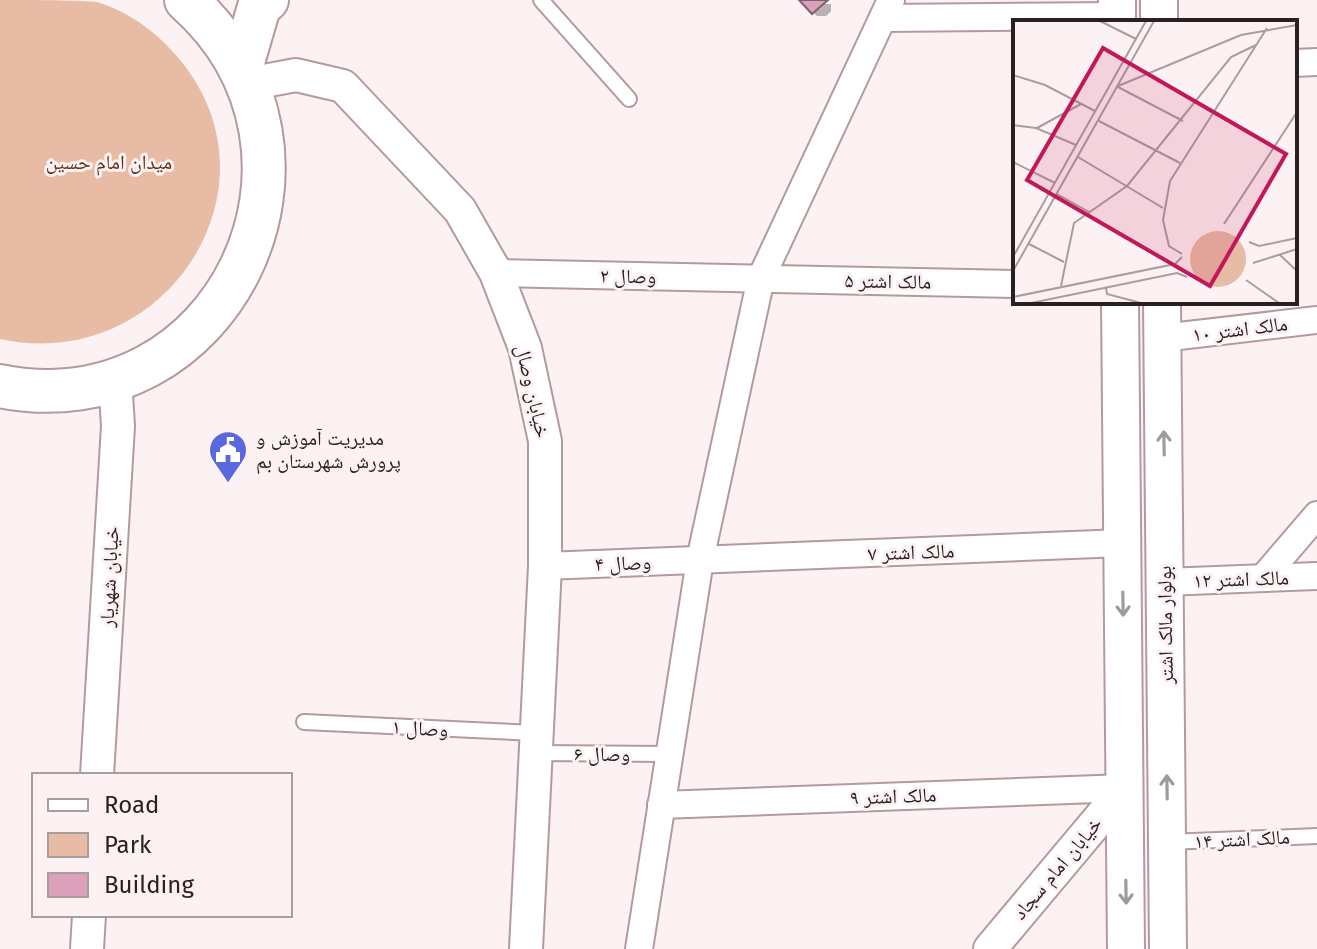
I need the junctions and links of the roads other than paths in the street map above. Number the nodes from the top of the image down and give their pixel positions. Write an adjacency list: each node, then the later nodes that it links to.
1 (186, 0): 8 (main road)
2 (267, 0): 8 (main road)
3 (541, 0): 9 (lane)
4 (887, 9): 5 (street); 11 (street)
5 (1117, 13)
6 (1317, 62): 7 (street)
7 (1297, 63)
8 (245, 77): 10 (street, خیابان وصال); 17 (main road)
9 (629, 99)
10 (496, 273): 11 (street, وصال ۲); 24 (street, خیابان وصال)
11 (761, 278): 12 (street, مالک اشتر ۵); 23 (street)
12 (1013, 284)
13 (1120, 304): 19 (main road, بولوار مالک اشتر)
14 (1162, 304): 16 (main road, بولوار مالک اشتر)
15 (1317, 320): 16 (street, مالک اشتر ۱۰)
16 (1162, 338): 20 (main road, بولوار مالک اشتر, one-way to 16)
17 (115, 378): 18 (main road); 31 (street, خیابان شهریار)
18 (0, 386)
19 (1122, 495): 20 (main road); 22 (main road, بولوار مالک اشتر)
20 (1164, 495): 27 (main road, بولوار مالک اشتر)
21 (1317, 515): 26 (street)
22 (1122, 543): 23 (street, مالک اشتر ۷); 32 (main road, بولوار مالک اشتر, one-way to 32)
23 (700, 560): 24 (street, وصال ۴); 30 (street)
24 (545, 566): 29 (street, خیابان وصال)
25 (1317, 576): 26 (street, مالک اشتر ۱۲)
26 (1263, 578): 27 (street, مالک اشتر ۱۲)
27 (1165, 582): 35 (main road, بولوار مالک اشتر, one-way to 27)
28 (304, 722): 29 (lane, وصال ۱)
29 (536, 743): 30 (lane, وصال ۶); 38 (street, خیابان وصال)
30 (669, 754): 33 (street)
31 (97, 773)
32 (1125, 788): 33 (street, مالک اشتر ۹); 40 (street, خیابان امام سجاد); 41 (main road, بولوار مالک اشتر, one-way to 41)
33 (661, 805): 39 (street)
34 (1317, 836): 35 (lane, مالک اشتر ۱۴)
35 (1168, 842): 42 (main road, بولوار مالک اشتر)
36 (89, 917): 37 (street)
37 (87, 949)
38 (526, 949)
39 (639, 949)
40 (990, 949)
41 (1126, 949)
42 (1168, 949)

